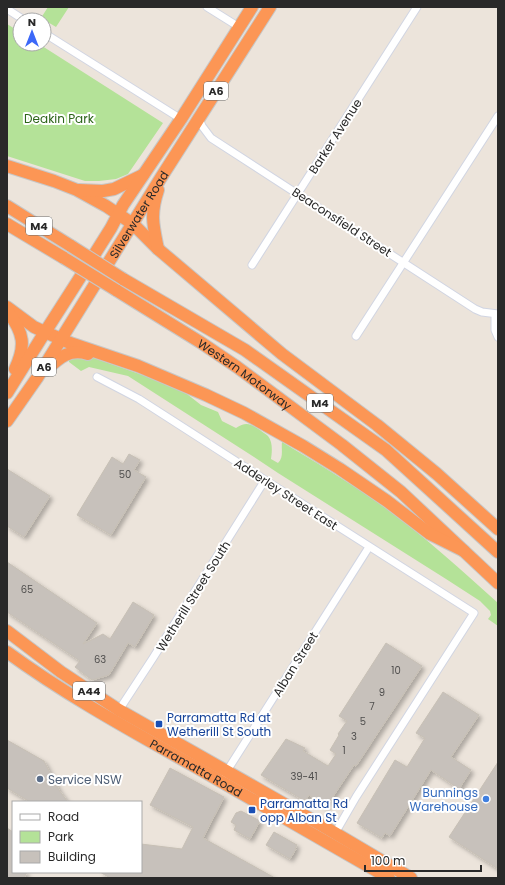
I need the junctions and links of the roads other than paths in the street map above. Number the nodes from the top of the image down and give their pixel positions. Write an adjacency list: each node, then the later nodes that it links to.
1 (207, 7): 5 (street)
2 (252, 7): 5 (highway, Silverwater Road / A6)
3 (270, 7): 8 (highway, Silverwater Road / A6)
4 (417, 7): 14 (street, Barker Avenue)
5 (239, 27): 9 (highway, Silverwater Road / A6)
6 (52, 38): 9 (street)
7 (498, 116): 20 (street)
8 (199, 118): 12 (highway, Silverwater Road / A6); 14 (street, Beaconsfield Street)
9 (181, 119): 11 (highway, Silverwater Road / A6)
10 (7, 166): 13 (highway)
11 (144, 175): 13 (highway); 16 (highway, Silverwater Road / A6)
12 (162, 176): 18 (highway, Silverwater Road / A6); 19 (highway)
13 (77, 190): 16 (highway)
14 (297, 194): 20 (street, Beaconsfield Street); 21 (street, Barker Avenue)
15 (7, 206): 39 (highway, Western Motorway / M4, bridge)
16 (118, 214): 18 (highway); 25 (highway, Silverwater Road / A6)
17 (7, 224): 38 (highway, Western Motorway / M4, bridge)
18 (133, 224): 19 (highway); 28 (highway, Silverwater Road / A6)
19 (158, 249): 36 (highway)
20 (404, 262): 24 (street, Beaconsfield Street); 26 (street)
21 (252, 265)
22 (7, 307): 25 (highway)
23 (7, 310): 30 (highway)
24 (496, 314): 27 (street)
25 (45, 332): 28 (highway); 31 (highway, Silverwater Road / A6)
26 (356, 336)
27 (498, 337)
28 (61, 339): 32 (highway, Silverwater Road / A6); 33 (highway)
29 (97, 377): 35 (street, Adderley Street East)
30 (7, 384)
31 (7, 394)
32 (26, 394): 33 (highway); 34 (highway, Silverwater Road / A6)
33 (206, 395): 38 (highway)
34 (7, 421)
35 (265, 480): 37 (street, Adderley Street East); 43 (street, Wetherill Street South)
36 (498, 529)
37 (369, 547): 44 (street, Alban Street); 45 (street, Adderley Street East)
38 (464, 551): 40 (highway, Western Motorway / M4)
39 (498, 552)
40 (498, 584)
41 (7, 631): 43 (highway, Parramatta Road / A44)
42 (10, 657): 44 (highway, Parramatta Road / A44)
43 (118, 710): 44 (highway, Parramatta Road / A44)
44 (224, 777): 45 (highway, Parramatta Road / A44)
45 (332, 838): 46 (highway, Parramatta Road / A44); 47 (highway, Parramatta Road / A44)
46 (389, 878)
47 (411, 878)

